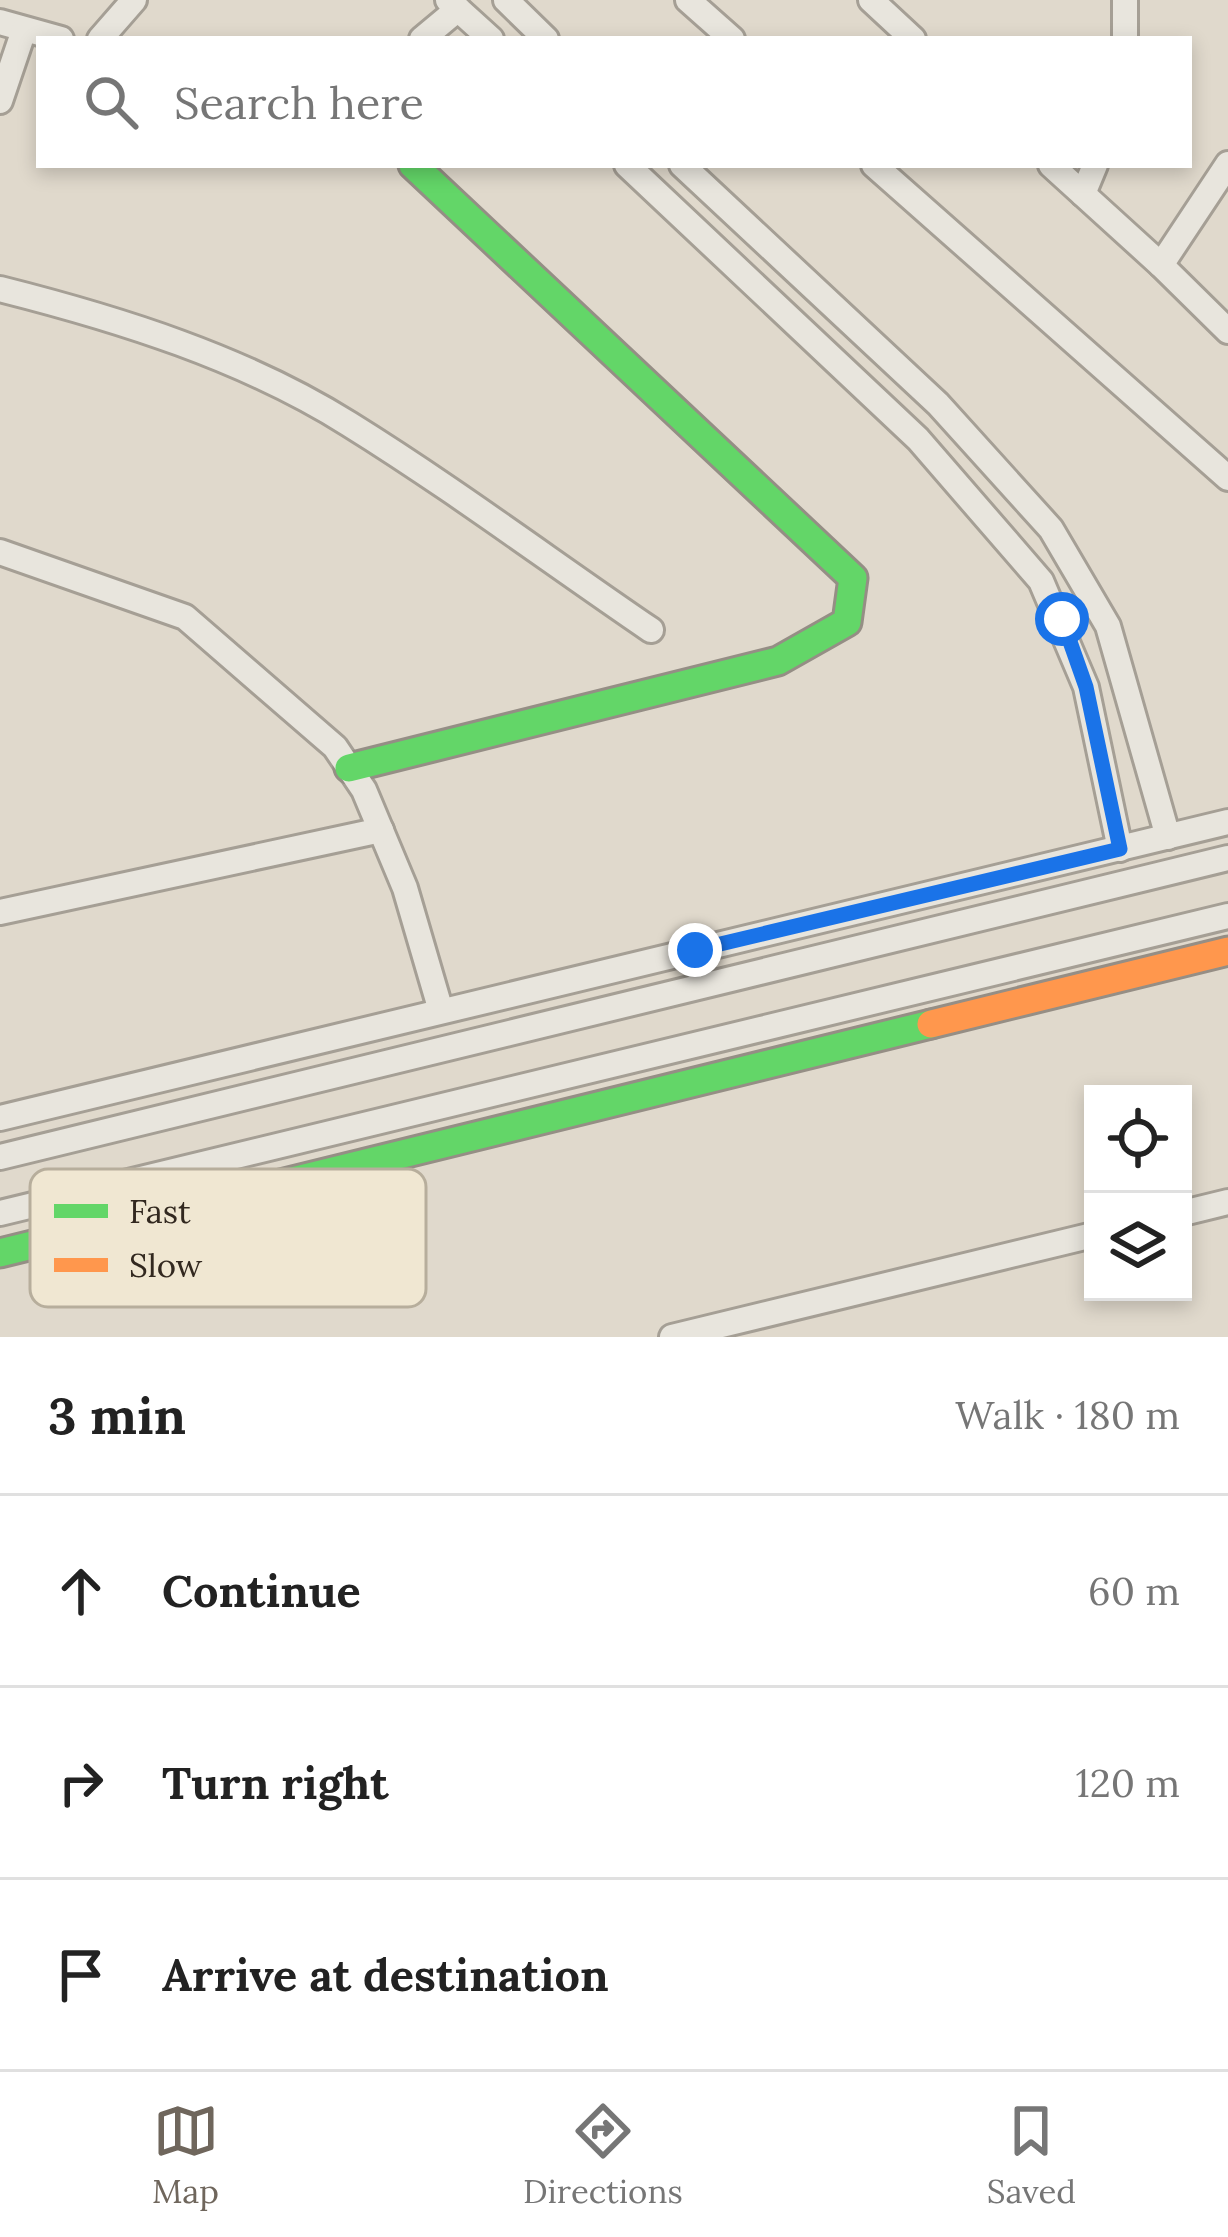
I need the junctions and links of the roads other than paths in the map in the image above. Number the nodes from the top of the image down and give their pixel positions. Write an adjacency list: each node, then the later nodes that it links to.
1 (134, 0): 9 (street)
2 (506, 0): 12 (street)
3 (688, 0): 13 (street)
4 (871, 0): 14 (street)
5 (1125, 0): 15 (street)
6 (453, 5): 10 (street); 11 (street)
7 (12, 26): 8 (street); 16 (street)
8 (50, 36)
9 (103, 36)
10 (425, 36)
11 (487, 36)
12 (543, 36)
13 (729, 36)
14 (911, 36)
15 (1125, 36)
16 (0, 101)
17 (1228, 164): 25 (street)
18 (416, 168): 31 (street)
19 (630, 168): 35 (street)
20 (685, 168): 34 (street)
21 (877, 168): 28 (street)
22 (1054, 168): 24 (street)
23 (1094, 168): 24 (street)
24 (1083, 194): 25 (street)
25 (1161, 266): 27 (street)
26 (0, 289): 30 (street)
27 (1228, 331)
28 (1228, 478)
29 (0, 552): 31 (street)
30 (651, 630)
31 (349, 768): 33 (street)
32 (1228, 822): 34 (street)
33 (381, 830): 37 (street); 40 (street)
34 (1168, 837): 35 (street)
35 (1120, 849): 40 (street)
36 (1228, 858): 42 (street)
37 (0, 912)
38 (1228, 916): 43 (street)
39 (1228, 951): 44 (street)
40 (441, 1011): 41 (street)
41 (0, 1118)
42 (0, 1157)
43 (185, 1169)
44 (342, 1169)
45 (1228, 1202): 47 (street)
46 (30, 1207): 48 (street)
47 (1192, 1211)
48 (0, 1214)
49 (1084, 1236): 52 (street)
50 (30, 1246): 51 (street)
51 (0, 1253)
52 (672, 1337)

